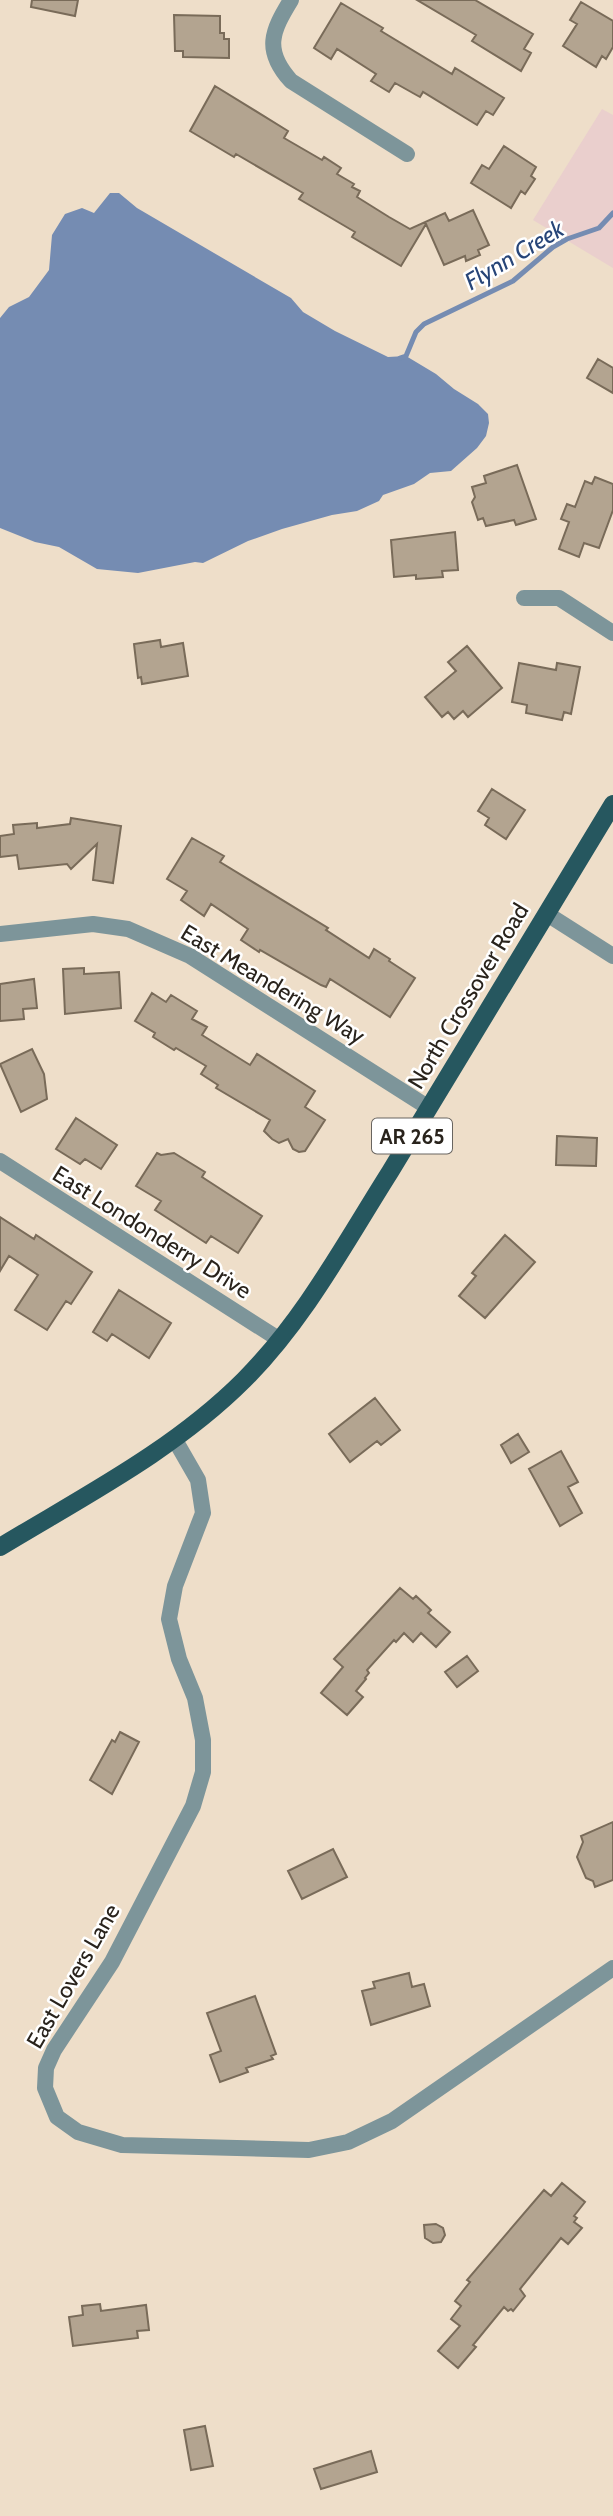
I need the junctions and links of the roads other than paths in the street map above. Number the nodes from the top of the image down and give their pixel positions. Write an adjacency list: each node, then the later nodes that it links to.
1 (291, 0): 2 (street)
2 (407, 154)
3 (524, 598): 4 (street)
4 (613, 633)
5 (613, 804): 6 (main road, North Crossover Road / AR 265)
6 (547, 914): 8 (street); 9 (main road, North Crossover Road / AR 265)
7 (0, 933): 9 (street, East Meandering Way)
8 (613, 956)
9 (429, 1108): 11 (main road, North Crossover Road / AR 265)
10 (0, 1161): 11 (street, East Londonderry Drive)
11 (280, 1340): 12 (main road, North Crossover Road / AR 265)
12 (175, 1440): 13 (main road, North Crossover Road / AR 265); 14 (street, East Lovers Lane)
13 (0, 1547)
14 (613, 1968)

